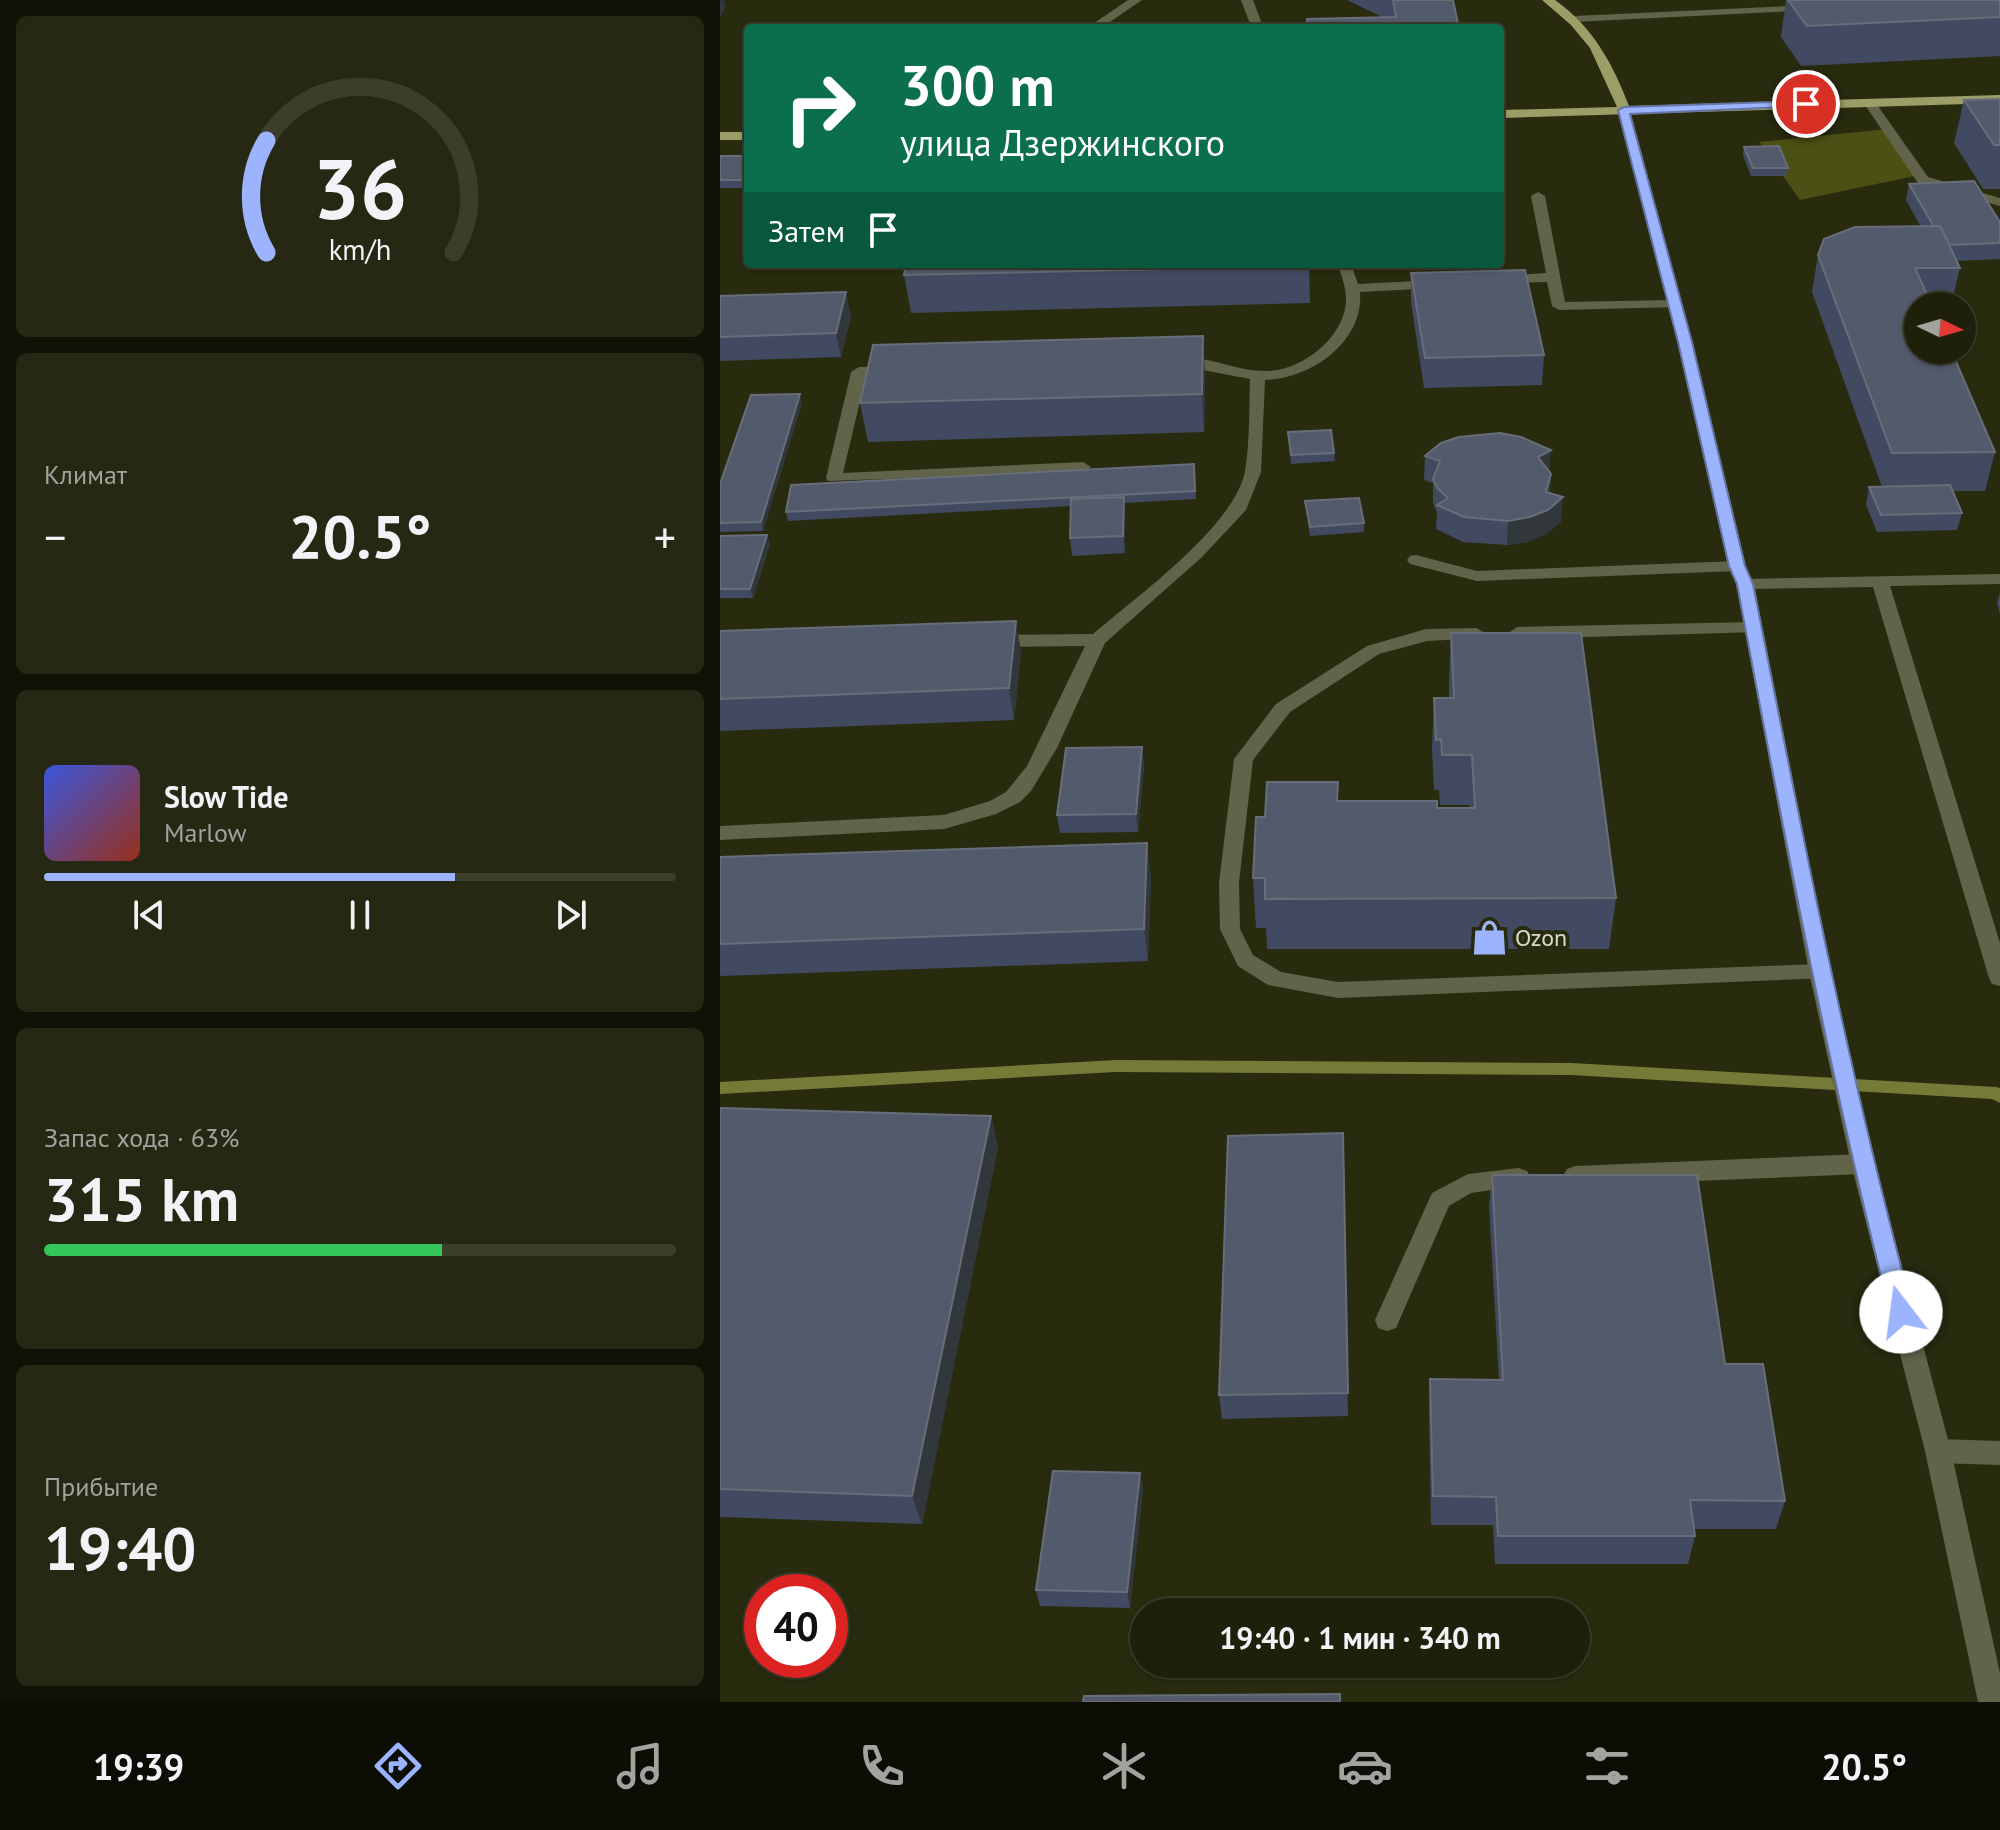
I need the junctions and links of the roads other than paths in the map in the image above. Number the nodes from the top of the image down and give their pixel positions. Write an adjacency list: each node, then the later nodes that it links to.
1 (1136, 0): 6 (street)
2 (1247, 0): 7 (street)
3 (1548, 0): 5 (main road)
4 (1828, 8): 5 (street)
5 (1574, 19): 10 (main road)
6 (1099, 24)
7 (1256, 24)
8 (2000, 99): 9 (main road)
9 (1869, 102): 10 (main road); 15 (street)
10 (1624, 110): 11 (main road); 21 (street)
11 (1504, 114)
12 (720, 136): 13 (main road)
13 (744, 136)
14 (1538, 196): 17 (street)
15 (1999, 204)
16 (1346, 268): 20 (street)
17 (1553, 277): 18 (street); 21 (street)
18 (1492, 281)
19 (1446, 283): 20 (street)
20 (1355, 288): 24 (street)
21 (1674, 304): 27 (street)
22 (1154, 362): 24 (street)
23 (905, 370): 25 (street)
24 (1258, 376): 31 (street)
25 (1083, 467)
26 (1416, 560): 27 (street)
27 (1741, 575): 29 (street); 30 (street)
28 (2000, 579): 29 (street)
29 (1880, 581): 35 (street)
30 (1754, 628): 34 (street); 34 (street)
31 (1097, 640): 32 (street); 33 (street)
32 (972, 642)
33 (720, 833)
34 (1820, 972): 36 (street)
35 (2000, 978)
36 (1863, 1164): 37 (street); 38 (street)
37 (1387, 1320)
38 (1938, 1451): 39 (street); 40 (street)
39 (2000, 1453)
40 (1992, 1702)

